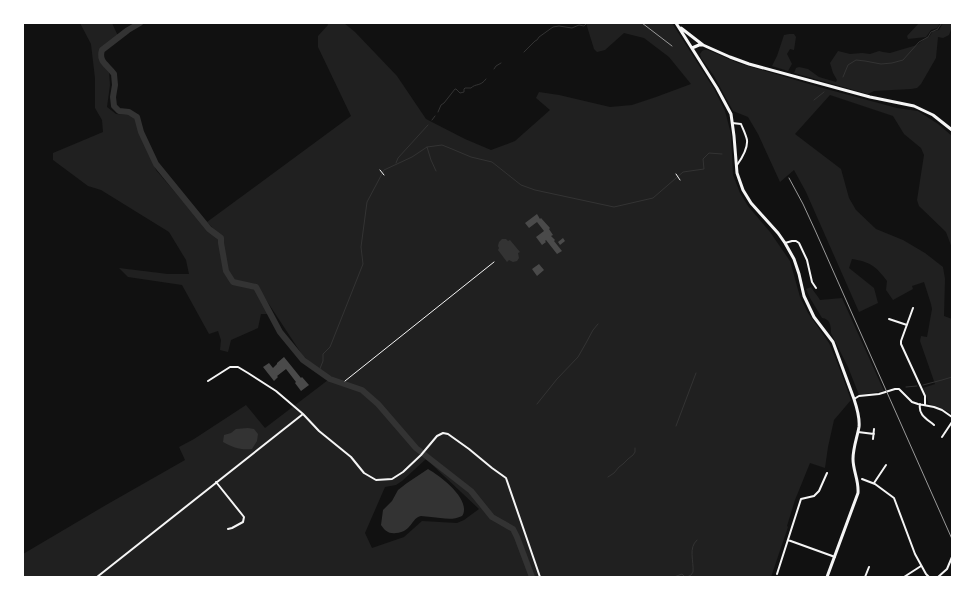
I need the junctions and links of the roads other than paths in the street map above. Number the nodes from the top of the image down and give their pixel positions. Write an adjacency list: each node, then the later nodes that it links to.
1 (677, 24): 2 (highway); 3 (highway)
2 (703, 45): 3 (highway); 5 (highway)
3 (692, 48): 4 (highway)
4 (732, 123): 6 (highway); 6 (street)
5 (952, 130)
6 (736, 166): 7 (highway)
7 (785, 243): 9 (street); 15 (highway)
8 (494, 262): 14 (lane)
9 (816, 288)
10 (913, 308): 12 (street)
11 (890, 319): 12 (street)
12 (907, 325): 17 (street)
13 (208, 381): 18 (street)
14 (345, 381)
15 (854, 399): 16 (street); 23 (highway)
16 (920, 404): 17 (street); 21 (street)
17 (925, 405): 19 (street)
18 (303, 414): 30 (street); 40 (street)
19 (952, 417)
20 (952, 422): 25 (street)
21 (934, 425)
22 (874, 429): 24 (street)
23 (858, 432): 24 (street); 35 (highway)
24 (874, 434): 26 (street)
25 (942, 437)
26 (873, 438)
27 (886, 465): 31 (street)
28 (827, 473): 33 (street)
29 (862, 479): 31 (street)
30 (216, 482): 32 (street); 39 (street)
31 (874, 483): 36 (street)
32 (228, 529)
33 (788, 540): 35 (street); 38 (street)
34 (952, 557): 45 (street)
35 (834, 558): 41 (highway)
36 (921, 566): 43 (street); 44 (street)
37 (869, 567): 42 (street)
38 (777, 574)
39 (97, 577)
40 (540, 577)
41 (828, 577)
42 (865, 577)
43 (904, 577)
44 (929, 577)
45 (938, 577)

